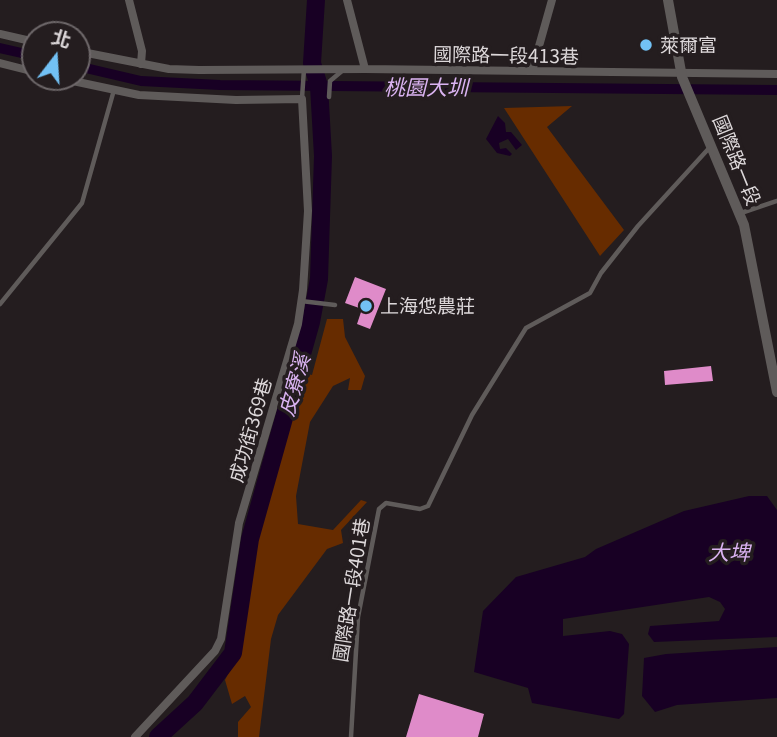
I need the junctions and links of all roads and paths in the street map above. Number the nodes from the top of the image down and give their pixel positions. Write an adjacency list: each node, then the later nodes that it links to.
1 (129, 0): 9 (street)
2 (347, 0): 13 (street)
3 (552, 0): 14 (street)
4 (668, 0): 15 (street)
5 (0, 34): 6 (street)
6 (21, 39)
7 (91, 54): 9 (street)
8 (0, 62): 10 (street)
9 (141, 64): 11 (street)
10 (21, 68)
11 (304, 69): 12 (street, 國際路一段413巷); 20 (lane)
12 (346, 69): 13 (street, 國際路一段413巷); 19 (lane)
13 (365, 69): 14 (street, 國際路一段413巷)
14 (532, 71): 15 (street, 國際路一段413巷)
15 (682, 74): 16 (street, 國際路一段413巷); 21 (street, 國際路一段)
16 (777, 74)
17 (91, 85): 18 (street)
18 (114, 90): 20 (street); 25 (lane)
19 (328, 97)
20 (302, 99): 24 (street, 成功街369巷)
21 (712, 145): 23 (street, 國際路一段); 29 (lane, 國際路一段401巷)
22 (777, 201): 23 (lane)
23 (740, 213): 27 (street, 國際路一段)
24 (302, 301): 26 (lane); 28 (street, 成功街369巷)
25 (0, 304)
26 (335, 305)
27 (777, 392)
28 (135, 737)
29 (351, 737)

